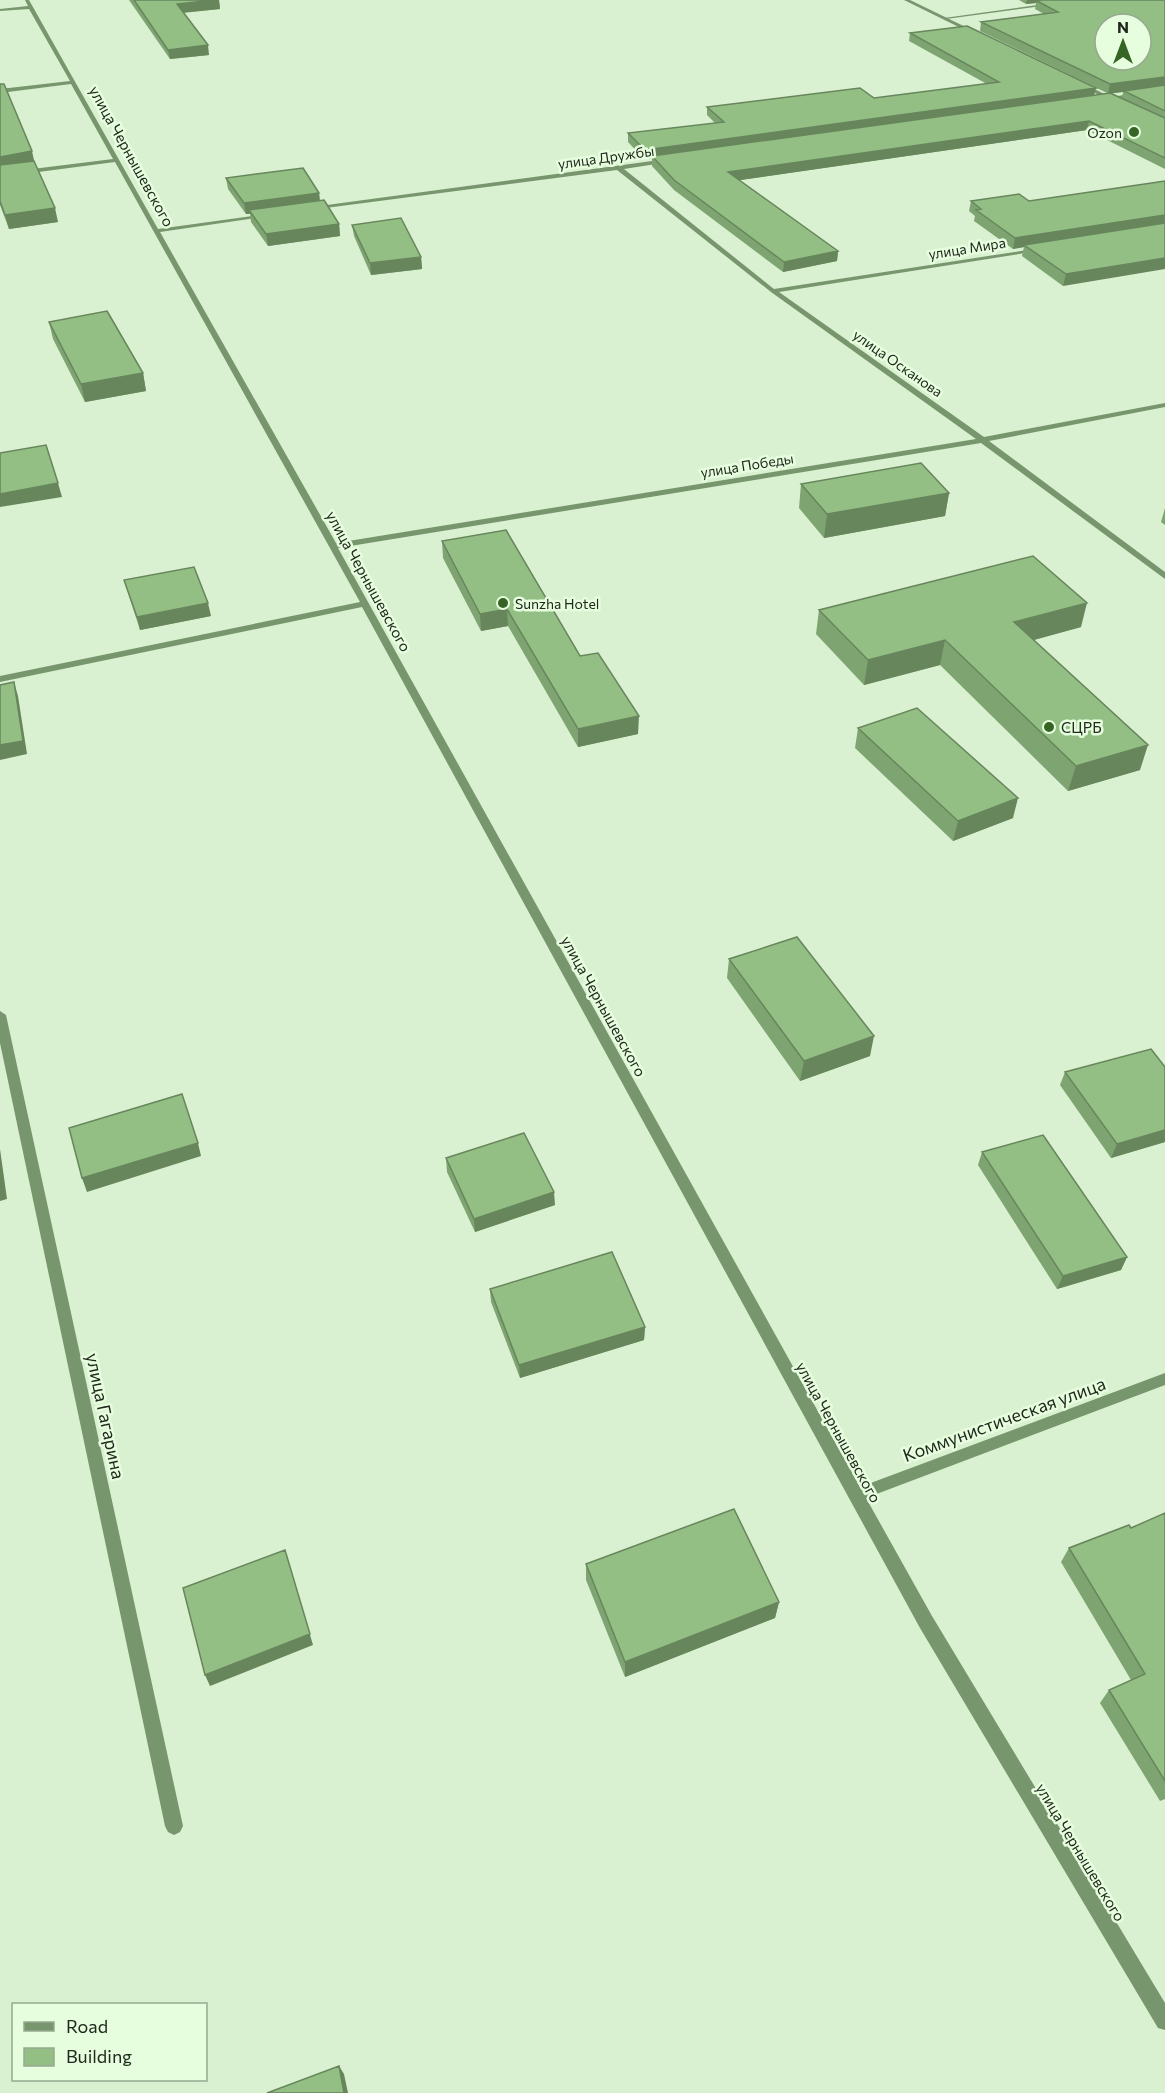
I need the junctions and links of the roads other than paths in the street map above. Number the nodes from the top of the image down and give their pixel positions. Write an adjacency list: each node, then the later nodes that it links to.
1 (906, 0): 5 (street)
2 (1084, 0): 5 (street)
3 (28, 3): 4 (street); 7 (street, улица Чернышевского)
4 (0, 10)
5 (946, 18): 6 (street)
6 (986, 38)
7 (73, 82): 10 (street); 14 (street, улица Чернышевского)
8 (1078, 83): 11 (street)
9 (1165, 90): 11 (street)
10 (0, 91)
11 (1108, 98): 12 (street); 13 (street)
12 (1097, 100)
13 (1118, 103)
14 (117, 160): 17 (street); 20 (street, улица Чернышевского)
15 (677, 160): 16 (street, улица Дружбы)
16 (619, 168): 18 (street, улица Дружбы); 22 (street, улица Осканова)
17 (0, 175)
18 (299, 211)
19 (275, 214): 20 (street)
20 (157, 231): 25 (street, улица Чернышевского)
21 (1050, 247): 22 (street, улица Мира)
22 (773, 291): 24 (street, улица Осканова)
23 (1165, 405): 24 (street, улица Победы)
24 (983, 440): 25 (street, улица Победы); 26 (street, улица Осканова)
25 (333, 546): 27 (street, улица Чернышевского)
26 (1165, 576)
27 (365, 604): 28 (street); 31 (street, улица Чернышевского)
28 (0, 679)
29 (0, 1015): 32 (street, улица Гагарина)
30 (1165, 1379): 31 (street, Коммунистическая улица)
31 (856, 1495): 33 (street, улица Чернышевского)
32 (174, 1826)
33 (1165, 2021)

